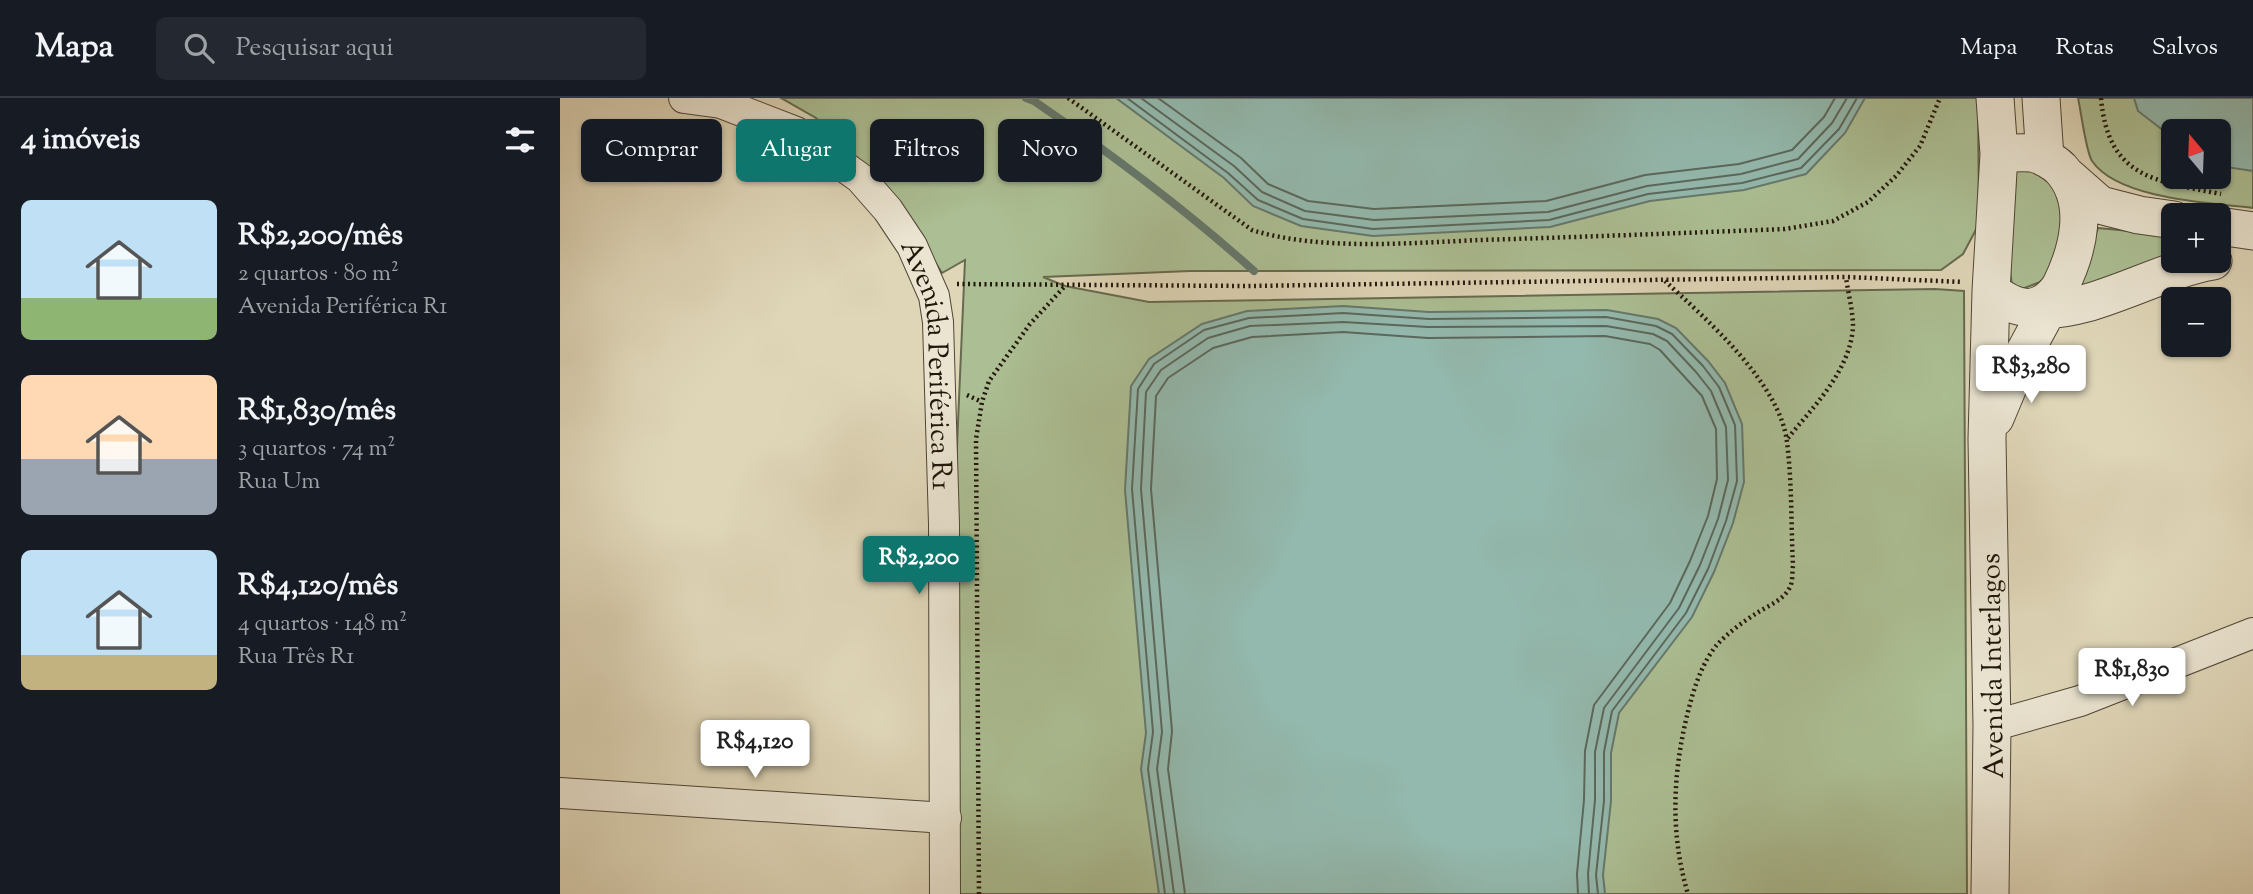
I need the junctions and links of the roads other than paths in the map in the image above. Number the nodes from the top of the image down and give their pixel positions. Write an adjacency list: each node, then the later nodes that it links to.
1 (684, 98): 20 (street, Avenida Periférica R1)
2 (1995, 98): 4 (street)
3 (2041, 98): 5 (street)
4 (1999, 153): 5 (street); 12 (street, Avenida Interlagos)
5 (2056, 167): 7 (street); 14 (street, Avenida Interlagos)
6 (2231, 216): 8 (street)
7 (2161, 218)
8 (2253, 231)
9 (2253, 255): 10 (street)
10 (2231, 258)
11 (2175, 273): 13 (street)
12 (1991, 291): 14 (street); 16 (street, Avenida Interlagos)
13 (2109, 294): 14 (street); 15 (street)
14 (2044, 302): 15 (street, Avenida Interlagos)
15 (2027, 349): 16 (street, Avenida Interlagos)
16 (1987, 439): 18 (street, Avenida Interlagos)
17 (2253, 633): 18 (street)
18 (1992, 726): 22 (street, Avenida Interlagos)
19 (560, 793): 20 (street)
20 (946, 818): 21 (street, Avenida Periférica R1)
21 (945, 894)
22 (1990, 894)

